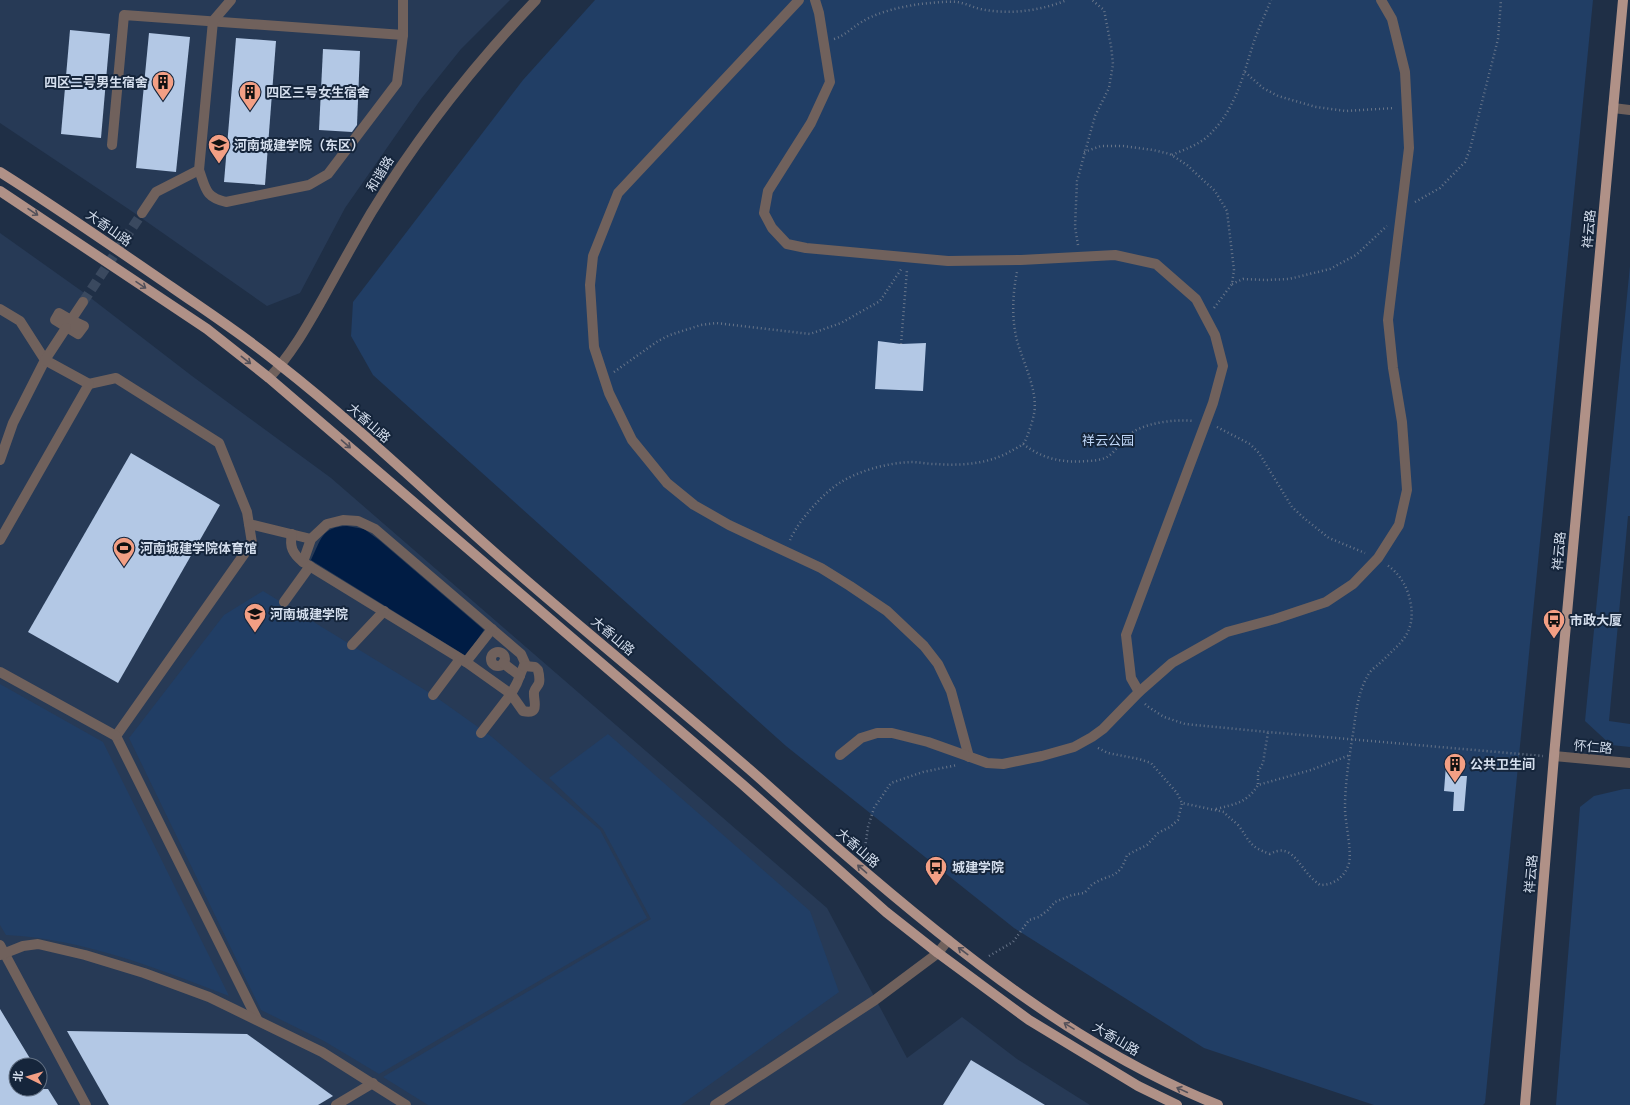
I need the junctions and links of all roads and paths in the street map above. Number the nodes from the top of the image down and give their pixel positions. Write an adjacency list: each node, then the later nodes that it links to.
1 (231, 0): 11 (street)
2 (403, 0): 12 (street)
3 (536, 0): 33 (street, 和谐路)
4 (799, 0): 34 (street)
5 (815, 0): 26 (street)
6 (1067, 0): 13 (path)
7 (1092, 0): 19 (path)
8 (1271, 0): 14 (path)
9 (1381, 0): 15 (street)
10 (1623, 0): 16 (main road, 祥云路)
11 (213, 21): 12 (street); 18 (street); 21 (street)
12 (403, 35): 21 (street)
13 (844, 36)
14 (1245, 72): 15 (path); 20 (path)
15 (1407, 107): 45 (street)
16 (1613, 108): 17 (street); 69 (main road, 祥云路)
17 (1630, 110)
18 (112, 145)
19 (1084, 152): 20 (path); 25 (path)
20 (1172, 155): 30 (path)
21 (199, 170): 24 (street)
22 (0, 172): 33 (main road, 大香山路)
23 (0, 191): 35 (main road, one-way to 35)
24 (142, 213)
25 (1081, 257): 27 (street); 30 (street)
26 (908, 258): 27 (street); 31 (path); 34 (path)
27 (1021, 260): 38 (path)
28 (83, 302): 32 (street)
29 (0, 309): 32 (street)
30 (1206, 317): 37 (street)
31 (901, 344)
32 (45, 360): 36 (street); 39 (street)
33 (281, 365): 35 (street, 和谐路); 76 (main road, 大香山路)
34 (604, 377): 44 (street)
35 (269, 378): 79 (main road, one-way to 79)
36 (89, 384): 40 (street); 43 (street)
37 (1206, 422): 38 (path); 45 (path); 59 (street)
38 (1023, 444): 44 (path)
39 (0, 460)
40 (249, 524): 41 (street); 64 (street)
41 (292, 534): 42 (street); 46 (street)
42 (311, 539): 46 (street); 49 (street)
43 (0, 540)
44 (785, 552): 70 (street)
45 (1378, 558): 59 (street); 66 (path)
46 (307, 564): 47 (street); 48 (street)
47 (284, 602)
48 (384, 611): 50 (street); 54 (street)
49 (492, 630): 51 (street); 52 (street)
50 (352, 645)
51 (479, 645): 53 (street); 54 (street)
52 (511, 645): 53 (street); 55 (street)
53 (498, 659): 57 (street); 58 (street)
54 (463, 660): 57 (street); 61 (street)
55 (524, 666): 58 (street); 60 (street)
56 (0, 672): 64 (street)
57 (484, 675): 60 (street)
58 (520, 676): 60 (street)
59 (1139, 692): 63 (path); 65 (street)
60 (511, 694): 62 (street)
61 (433, 695)
62 (481, 732)
63 (1268, 732): 66 (path); 73 (path)
64 (116, 736): 81 (street)
65 (1092, 737): 70 (street); 74 (path)
66 (1352, 740): 68 (path); 69 (path)
67 (840, 755): 70 (street)
68 (1350, 755): 73 (path); 75 (path)
69 (1554, 756): 71 (street, 怀仁路); 89 (main road, 祥云路)
70 (970, 757)
71 (1630, 763)
72 (959, 765): 76 (path)
73 (1258, 785): 75 (path)
74 (1182, 803): 75 (path); 80 (path)
75 (1215, 809)
76 (862, 869): 77 (main road, 大香山路, one-way to 76)
77 (948, 940): 79 (street); 80 (main road, 大香山路, one-way to 77)
78 (1, 951): 81 (street); 83 (street)
79 (938, 953): 86 (street); 87 (main road)
80 (978, 962): 88 (main road, 大香山路, one-way to 80)
81 (257, 1019): 82 (street)
82 (374, 1083): 84 (street); 85 (street)
83 (86, 1105)
84 (336, 1105)
85 (406, 1105)
86 (715, 1105)
87 (1177, 1105)
88 (1218, 1105)
89 (1525, 1105)

